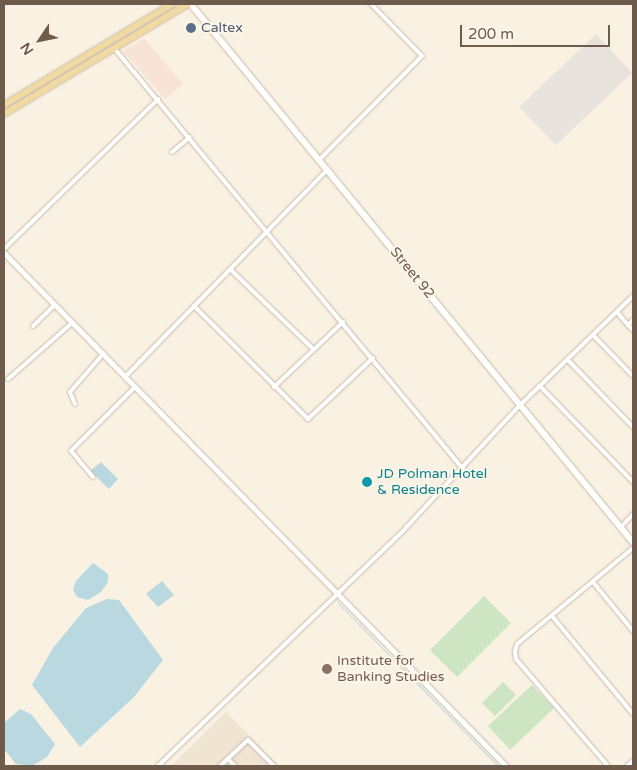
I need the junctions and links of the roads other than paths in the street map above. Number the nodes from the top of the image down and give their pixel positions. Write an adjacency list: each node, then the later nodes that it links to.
1 (172, 4): 4 (main road)
2 (189, 4): 5 (main road); 11 (main road, Street 92)
3 (371, 4): 11 (street)
4 (109, 42): 5 (street); 7 (main road)
5 (115, 49): 6 (street); 8 (main road)
6 (158, 99): 9 (street); 14 (street)
7 (4, 105)
8 (4, 114)
9 (190, 137): 10 (street); 13 (street)
10 (172, 152)
11 (319, 160): 12 (main road, Street 92)
12 (327, 170): 13 (street); 39 (main road, Street 92)
13 (267, 231): 16 (street); 22 (street)
14 (4, 249)
15 (4, 252): 18 (street)
16 (230, 270): 19 (street); 28 (street)
17 (633, 296): 20 (street)
18 (55, 305): 23 (street); 25 (street)
19 (194, 306): 33 (street); 37 (street)
20 (617, 312): 24 (street); 27 (street)
21 (633, 320): 24 (street)
22 (343, 322): 28 (street); 30 (street)
23 (72, 323): 29 (street); 34 (street)
24 (628, 325): 26 (street)
25 (33, 326)
26 (633, 330)
27 (593, 335): 31 (street); 32 (street)
28 (313, 349): 37 (street)
29 (103, 354): 33 (street); 38 (street)
30 (373, 358): 37 (street); 41 (street)
31 (568, 360): 35 (street); 40 (street)
32 (633, 376)
33 (125, 377): 36 (street)
34 (8, 379)
35 (540, 386): 39 (street); 43 (street)
36 (135, 387): 42 (street); 49 (street)
37 (274, 387)
38 (75, 404)
39 (520, 405): 41 (street); 45 (main road, Street 92)
40 (633, 427)
41 (463, 469): 49 (street)
42 (93, 477)
43 (633, 482)
44 (633, 514): 45 (street)
45 (621, 527): 46 (main road, Street 92)
46 (633, 542)
47 (633, 548): 48 (street)
48 (593, 582): 50 (street); 51 (street)
49 (336, 593): 55 (street); 59 (street)
50 (552, 616): 52 (street); 60 (street)
51 (633, 630)
52 (633, 714)
53 (228, 759): 56 (street); 57 (street); 58 (street)
54 (633, 761): 61 (street)
55 (158, 766)
56 (220, 766)
57 (235, 766)
58 (274, 766)
59 (506, 766)
60 (608, 766)
61 (627, 766)

